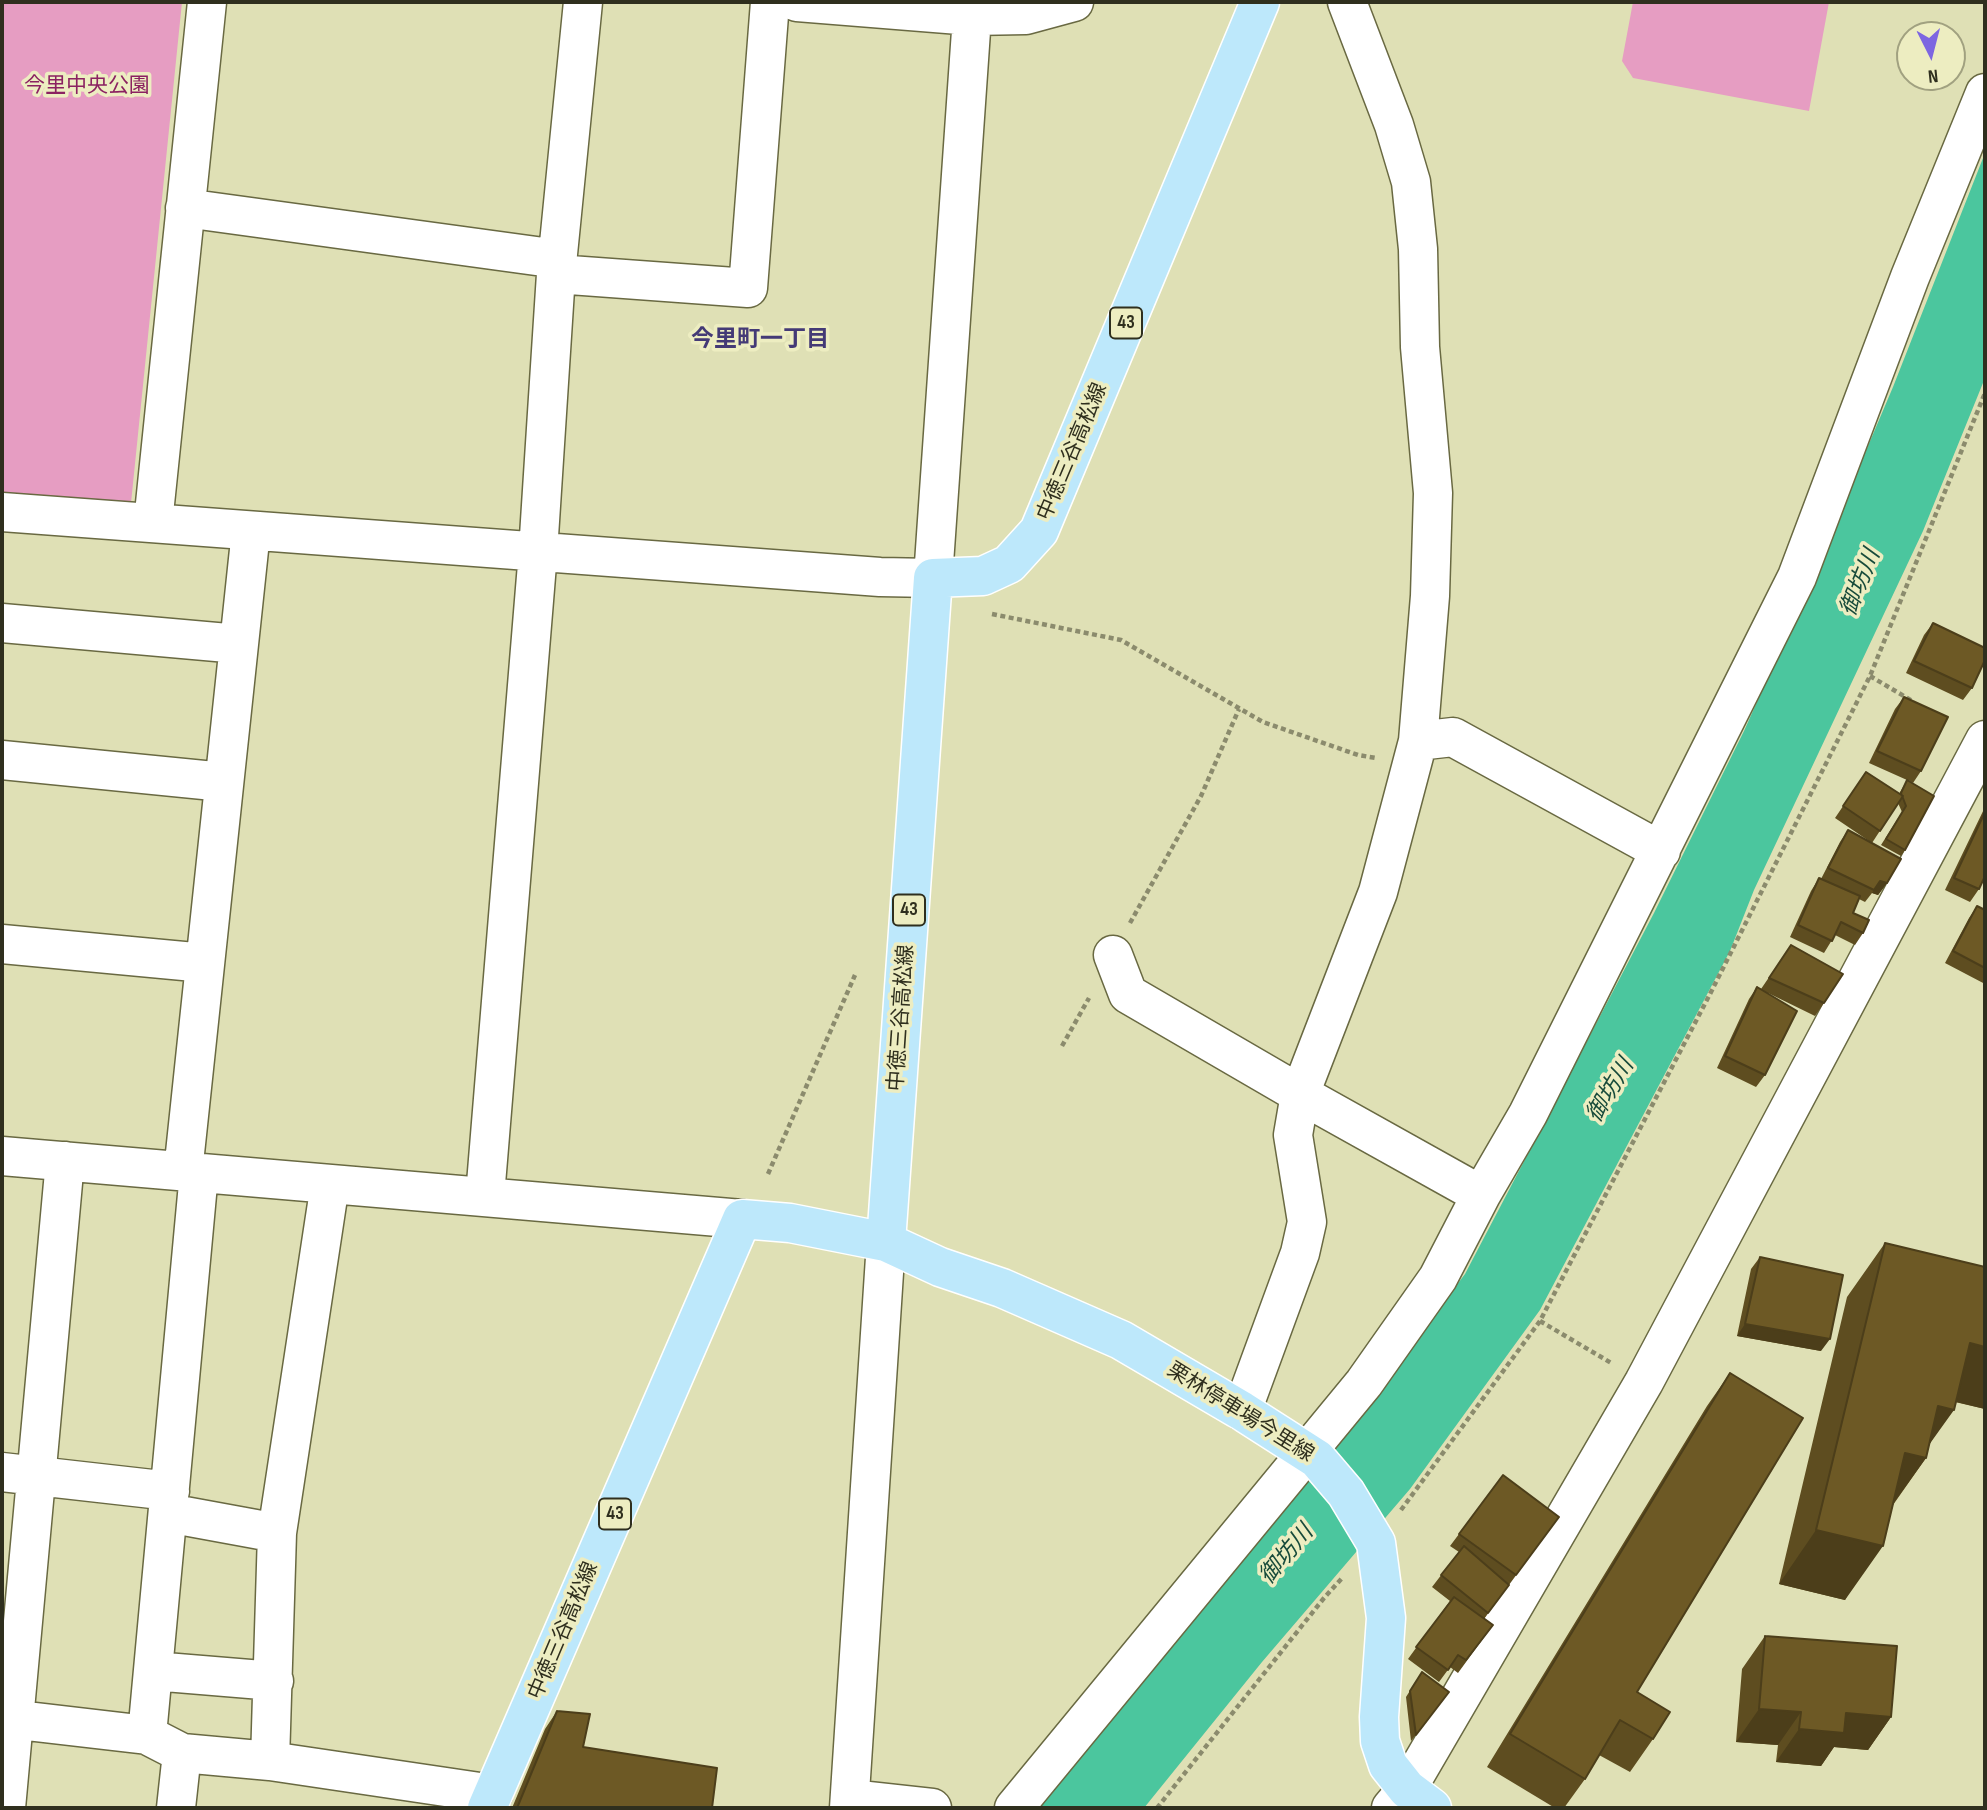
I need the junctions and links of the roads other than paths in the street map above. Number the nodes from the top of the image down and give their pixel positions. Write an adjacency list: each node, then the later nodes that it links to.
1 (206, 2): 10 (street)
2 (583, 2): 11 (street)
3 (770, 2): 11 (street)
4 (797, 2): 8 (street)
5 (1073, 2): 8 (street)
6 (1260, 2): 16 (main road, 中徳三谷高松線 / 43)
7 (1347, 2): 20 (street)
8 (973, 9): 16 (street)
9 (1985, 93): 24 (street)
10 (185, 208): 11 (street); 13 (street)
11 (557, 266): 15 (street)
12 (2, 512): 13 (street)
13 (153, 523): 14 (street)
14 (251, 531): 15 (street); 18 (street)
15 (538, 552): 16 (street); 34 (street)
16 (933, 578): 36 (main road, 中徳三谷高松線 / 43)
17 (2, 623): 18 (street)
18 (239, 644): 22 (street)
19 (1985, 740): 23 (street)
20 (1415, 753): 24 (street); 28 (street)
21 (2, 761): 22 (street)
22 (224, 782): 27 (street)
23 (1973, 793): 49 (street)
24 (1661, 851): 33 (street)
25 (2, 944): 27 (street)
26 (1113, 955): 28 (street)
27 (205, 964): 31 (street)
28 (1300, 1094): 33 (street); 37 (street)
29 (2, 1156): 30 (street)
30 (65, 1161): 31 (street); 39 (street)
31 (191, 1172): 32 (street); 40 (street)
32 (330, 1184): 34 (street); 41 (street)
33 (1481, 1195): 38 (street)
34 (485, 1196): 35 (street)
35 (742, 1219): 36 (main road); 48 (main road, 中徳三谷高松線 / 43)
36 (886, 1242): 37 (main road, 栗林停車場今里線); 50 (street)
37 (1242, 1411): 38 (main road, 栗林停車場今里線)
38 (1312, 1456): 49 (main road, 栗林停車場今里線); 54 (street)
39 (19, 1474): 40 (street); 44 (street)
40 (169, 1502): 41 (street); 42 (street)
41 (277, 1533): 43 (street)
42 (153, 1671): 43 (street); 45 (street)
43 (274, 1681): 47 (street)
44 (8, 1719): 45 (street); 51 (street)
45 (147, 1735): 46 (street)
46 (182, 1754): 47 (street); 52 (street)
47 (271, 1761): 48 (street)
48 (490, 1801)
49 (1410, 1802)
50 (850, 1804): 53 (street)
51 (6, 1808)
52 (176, 1808)
53 (932, 1808)
54 (1014, 1808)

